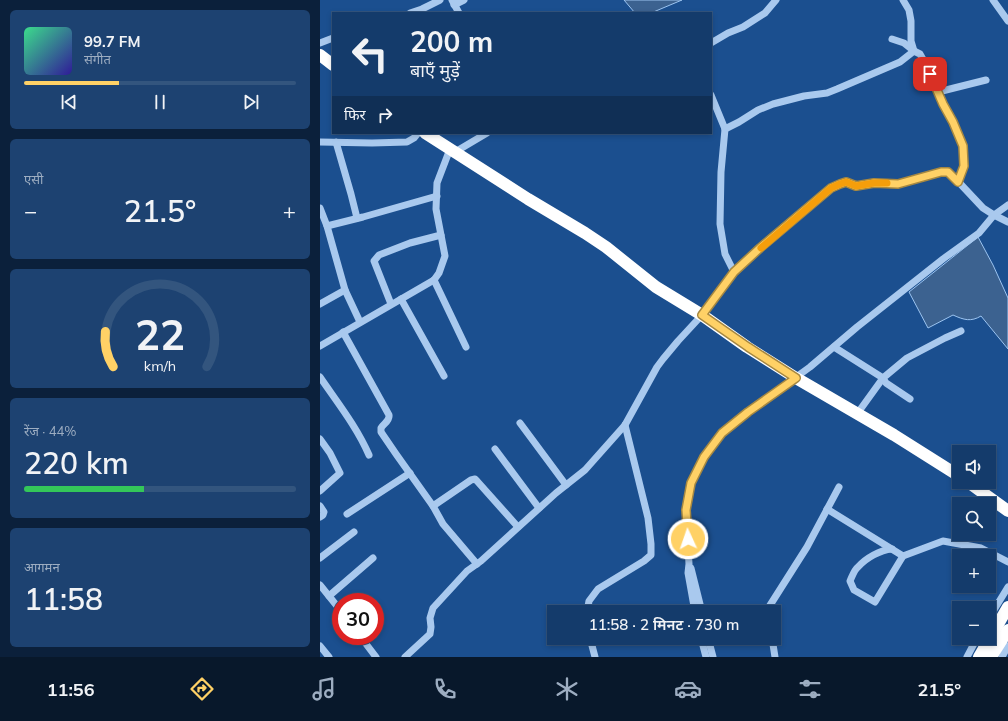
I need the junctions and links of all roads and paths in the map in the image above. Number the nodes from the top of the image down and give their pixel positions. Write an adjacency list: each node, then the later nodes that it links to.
1 (440, 0): 7 (street)
2 (464, 0): 6 (street)
3 (776, 0): 12 (street)
4 (904, 0): 14 (street)
5 (993, 0): 9 (street)
6 (453, 2): 8 (street)
7 (413, 12)
8 (458, 12)
9 (1008, 21)
10 (332, 38): 13 (street)
11 (892, 39): 14 (street)
12 (712, 42)
13 (320, 43)
14 (914, 51): 20 (street); 22 (street)
15 (320, 55): 17 (highway)
16 (320, 64): 18 (highway)
17 (332, 64)
18 (332, 72)
19 (986, 80): 20 (street)
20 (938, 92): 30 (street)
21 (712, 97): 22 (street)
22 (726, 129): 39 (street)
23 (417, 134): 28 (street)
24 (427, 134): 29 (highway)
25 (439, 134): 29 (highway)
26 (485, 134): 29 (street)
27 (320, 142): 28 (street)
28 (336, 142): 35 (street)
29 (456, 150): 31 (street); 45 (highway)
30 (958, 182): 34 (street); 39 (street)
31 (437, 196): 35 (street); 38 (street)
32 (1008, 205): 34 (street)
33 (320, 208): 37 (street)
34 (989, 212): 36 (street); 51 (street)
35 (357, 218): 37 (street)
36 (1008, 222)
37 (327, 226): 41 (street)
38 (441, 235): 40 (street); 44 (street)
39 (734, 272): 45 (street)
40 (434, 280): 42 (street); 50 (street)
41 (344, 290): 43 (street); 46 (street)
42 (401, 299): 44 (street); 53 (street)
43 (320, 304)
44 (391, 304): 46 (street)
45 (704, 312): 52 (highway); 59 (street)
46 (360, 322): 48 (street)
47 (961, 331): 55 (street)
48 (343, 332): 49 (street); 65 (street)
49 (320, 346)
50 (466, 347)
51 (834, 347): 52 (street); 55 (street)
52 (799, 375): 57 (highway); 87 (street)
53 (444, 376)
54 (320, 377): 62 (street)
55 (883, 378): 56 (street); 57 (street)
56 (910, 399)
57 (859, 410): 63 (highway); 64 (highway)
58 (520, 423): 66 (street)
59 (625, 425): 66 (street); 92 (street)
60 (320, 439): 70 (street)
61 (495, 449): 74 (street)
62 (369, 455)
63 (952, 465)
64 (952, 472)
65 (410, 473): 73 (street); 77 (street)
66 (566, 485): 74 (street)
67 (839, 487): 75 (street)
68 (978, 489): 76 (highway)
69 (990, 489): 71 (highway)
70 (320, 490)
71 (1008, 501)
72 (320, 506): 78 (street)
73 (433, 506): 79 (street); 86 (street)
74 (539, 508): 79 (street)
75 (827, 509): 81 (street); 95 (street)
76 (1008, 510)
77 (347, 514)
78 (320, 518)
79 (518, 527): 86 (street)
80 (354, 532): 83 (street)
81 (892, 549): 82 (street); 82 (street)
82 (903, 556): 85 (street)
83 (320, 558)
84 (373, 558): 90 (street)
85 (1008, 562)
86 (477, 564): 109 (street)
87 (689, 564): 93 (street); 94 (street)
88 (320, 585): 90 (street)
89 (1008, 587): 96 (street)
90 (330, 596): 91 (street)
91 (332, 599)
92 (588, 605)
93 (694, 605)
94 (700, 605)
95 (770, 605)
96 (996, 607)
97 (1008, 607): 114 (highway)
98 (1008, 630): 115 (highway)
99 (367, 645): 108 (street)
100 (592, 645): 110 (street)
101 (703, 645): 111 (street)
102 (707, 645): 111 (street)
103 (773, 645): 112 (street)
104 (973, 645): 113 (street)
105 (320, 646): 107 (street)
106 (1008, 646): 116 (street)
107 (329, 657)
108 (376, 657)
109 (405, 657)
110 (595, 657)
111 (706, 657)
112 (775, 657)
113 (967, 657)
114 (979, 657)
115 (991, 657)
116 (1002, 657)

